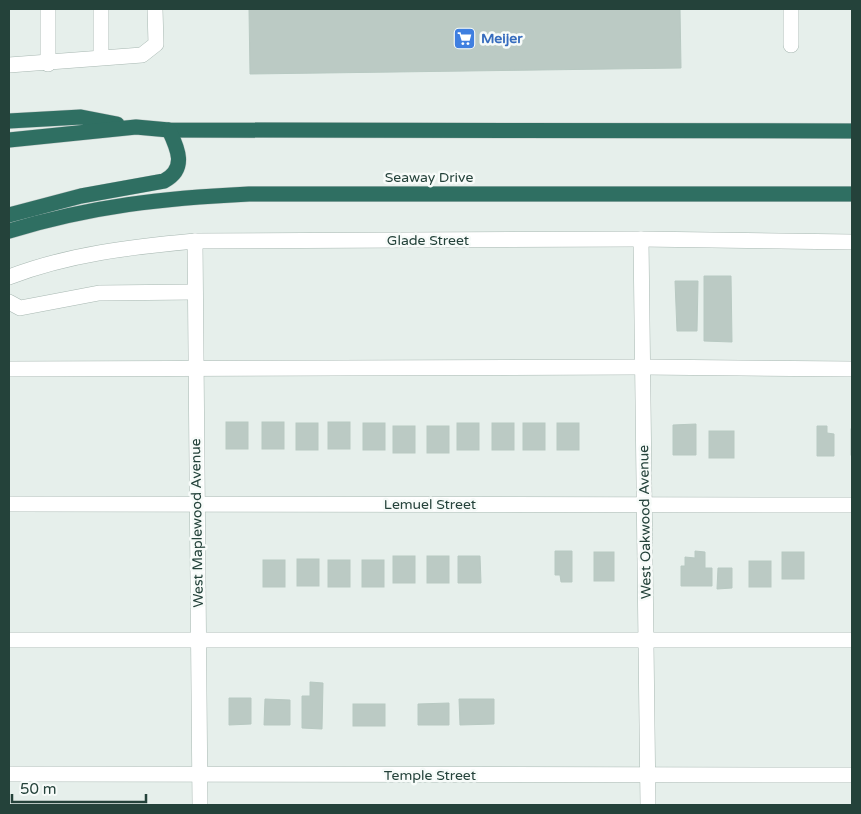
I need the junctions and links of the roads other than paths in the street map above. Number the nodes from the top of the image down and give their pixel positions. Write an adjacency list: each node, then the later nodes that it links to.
1 (48, 9): 7 (street)
2 (101, 9): 6 (street)
3 (155, 9): 6 (street)
4 (791, 9): 5 (street)
5 (792, 44)
6 (101, 57): 7 (street)
7 (48, 64): 8 (street)
8 (9, 65)
9 (9, 121): 10 (highway)
10 (136, 127): 11 (highway); 13 (highway)
11 (169, 130): 12 (highway); 15 (highway)
12 (852, 131)
13 (9, 140)
14 (852, 194): 16 (highway, Seaway Drive)
15 (9, 215)
16 (9, 230)
17 (195, 240): 18 (street, Glade Street); 20 (street, Glade Street); 21 (street, West Maplewood Avenue)
18 (641, 240): 19 (street, Glade Street); 23 (street, West Oakwood Avenue)
19 (852, 242)
20 (9, 277)
21 (195, 292): 22 (street); 25 (street, West Maplewood Avenue)
22 (9, 302)
23 (644, 367): 25 (street); 26 (street); 29 (street, West Oakwood Avenue)
24 (9, 369): 25 (street)
25 (195, 369): 28 (street, West Maplewood Avenue)
26 (852, 369)
27 (9, 504): 28 (street, Lemuel Street)
28 (196, 504): 29 (street, Lemuel Street); 32 (street, West Maplewood Avenue)
29 (646, 505): 30 (street, Lemuel Street); 33 (street, West Oakwood Avenue)
30 (852, 505)
31 (9, 640): 32 (street)
32 (198, 640): 33 (street); 37 (street, West Maplewood Avenue)
33 (646, 640): 34 (street); 36 (street, West Oakwood Avenue)
34 (852, 640)
35 (9, 774): 37 (street, Temple Street)
36 (648, 774): 37 (street, Temple Street); 38 (street, Temple Street); 40 (street, West Oakwood Avenue)
37 (199, 775): 39 (street, West Maplewood Avenue)
38 (852, 775)
39 (200, 805)
40 (648, 805)

